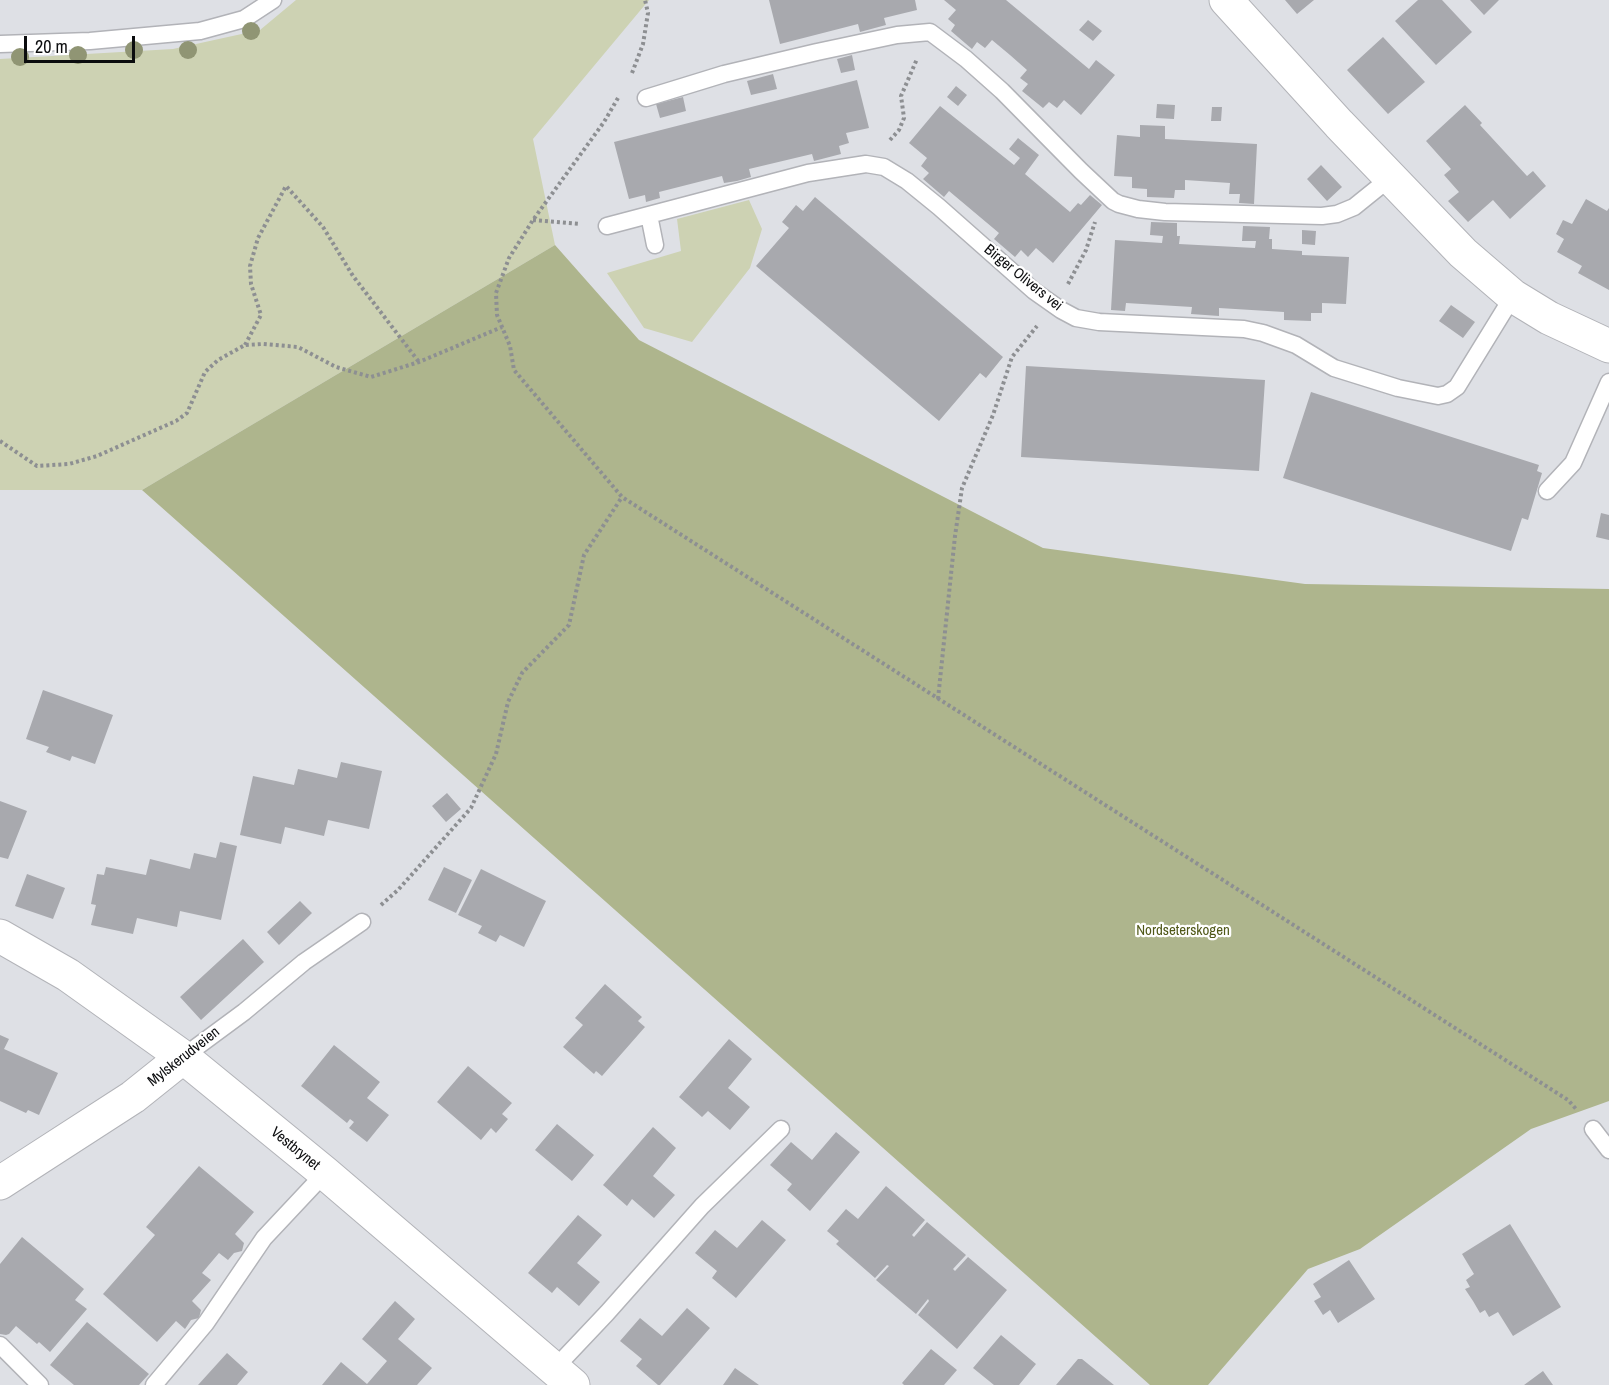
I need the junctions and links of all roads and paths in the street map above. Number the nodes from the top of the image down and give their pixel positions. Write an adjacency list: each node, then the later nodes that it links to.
1 (273, 0): 5 (lane)
2 (645, 0): 6 (path)
3 (1226, 0): 10 (street)
4 (923, 33): 8 (lane); 9 (path); 10 (lane)
5 (0, 44)
6 (631, 75)
7 (620, 94): 12 (path)
8 (646, 98)
9 (876, 165): 11 (lane); 18 (lane, Birger Olivers vei)
10 (1390, 177): 17 (street)
11 (649, 215): 14 (lane); 15 (lane)
12 (533, 220): 14 (path); 19 (path)
13 (1095, 222): 16 (path)
14 (608, 226)
15 (655, 245)
16 (1074, 276)
17 (1513, 296): 18 (lane, Birger Olivers vei); 21 (street)
18 (1054, 305): 27 (path)
19 (502, 327): 22 (path); 26 (path)
20 (245, 345): 22 (path); 22 (path); 24 (path)
21 (1609, 345)
22 (419, 362)
23 (1609, 382): 25 (lane)
24 (0, 441)
25 (1547, 491)
26 (622, 497): 27 (path); 28 (path)
27 (938, 699): 32 (path)
28 (362, 922): 30 (lane, Mylskerudveien)
29 (0, 936): 30 (street, Vestbrynet)
30 (183, 1057): 34 (street, Vestbrynet); 35 (street, Mylskerudveien)
31 (781, 1129): 37 (lane)
32 (1593, 1129): 33 (lane)
33 (1609, 1150)
34 (325, 1173): 37 (street, Vestbrynet); 39 (lane)
35 (0, 1183)
36 (0, 1345): 38 (lane)
37 (563, 1377)
38 (40, 1385)
39 (154, 1385)

